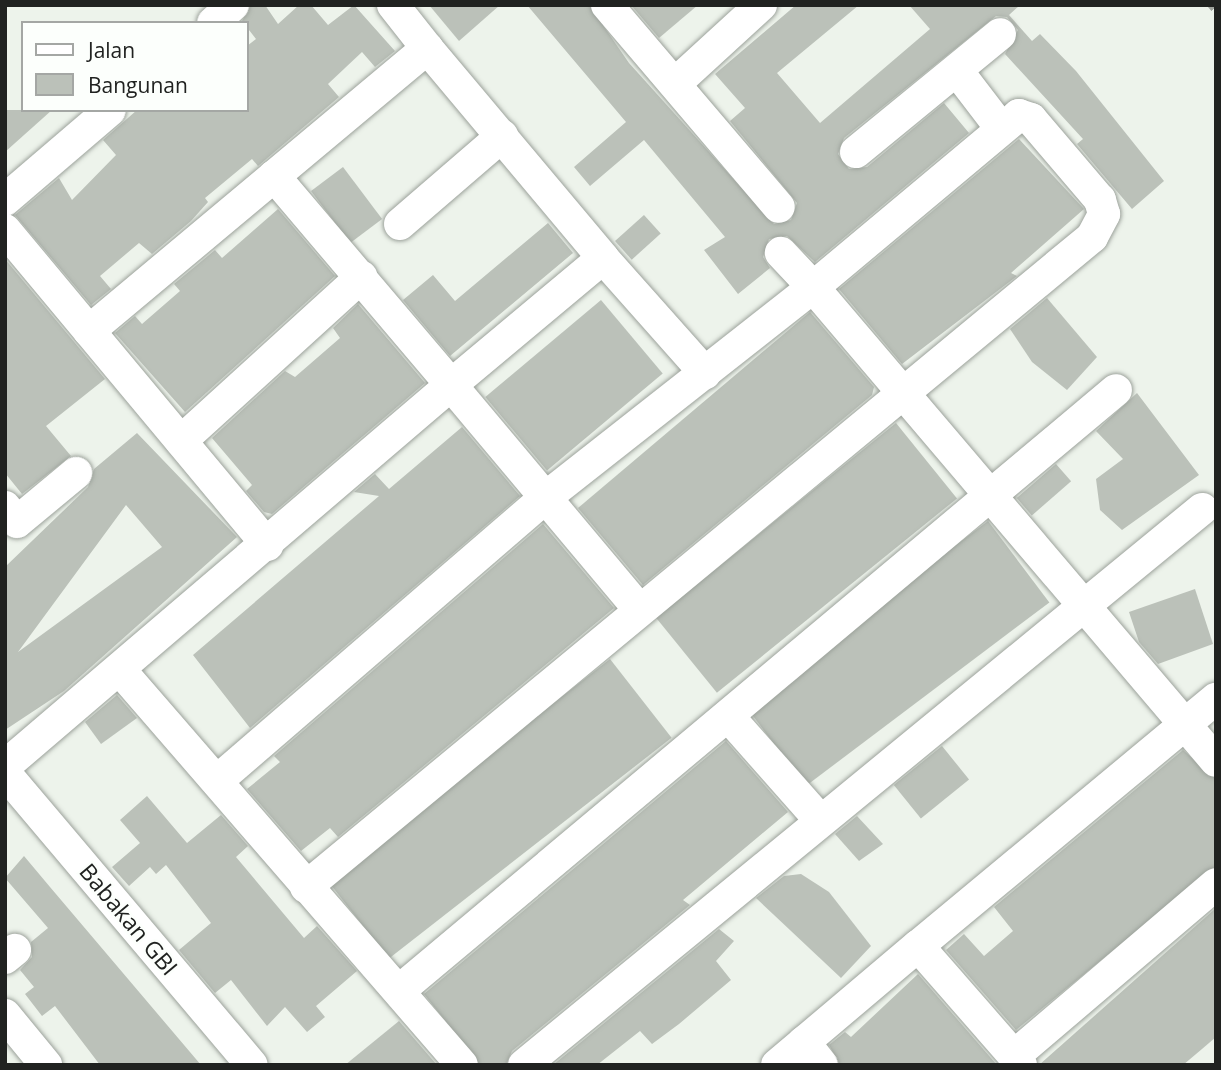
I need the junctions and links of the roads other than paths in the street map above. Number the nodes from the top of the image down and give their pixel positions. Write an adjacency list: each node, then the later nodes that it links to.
1 (233, 5): 5 (street)
2 (393, 5): 7 (street)
3 (607, 5): 9 (street)
4 (761, 5): 9 (street)
5 (215, 21)
6 (1000, 34): 8 (street)
7 (427, 48): 12 (street); 14 (street)
8 (958, 72): 11 (street); 13 (street)
9 (677, 82): 16 (street)
10 (108, 112): 15 (street)
11 (1000, 127): 22 (street); 27 (street)
12 (502, 136): 17 (street); 20 (street)
13 (856, 152)
14 (274, 176): 21 (street); 23 (street)
15 (5, 200)
16 (779, 207)
17 (400, 224)
18 (5, 230): 23 (street)
19 (781, 253): 22 (street)
20 (603, 258): 24 (street); 25 (street)
21 (361, 277): 25 (street); 28 (street)
22 (813, 287): 24 (street); 27 (street)
23 (89, 331): 28 (street)
24 (705, 373): 30 (street)
25 (451, 385): 30 (street); 34 (street)
26 (1116, 390): 31 (street)
27 (903, 391): 31 (street); 36 (street)
28 (181, 441): 34 (street)
29 (76, 473): 33 (street)
30 (545, 498): 36 (street); 44 (street)
31 (993, 498): 35 (street); 39 (street)
32 (1202, 509): 35 (street)
33 (9, 520)
34 (267, 545): 37 (street)
35 (1083, 605): 40 (street); 45 (street)
36 (639, 609): 47 (street)
37 (120, 670): 42 (street); 44 (street)
38 (1216, 699): 40 (street)
39 (727, 716): 45 (street); 49 (street)
40 (1185, 725): 41 (street); 48 (street)
41 (1216, 761)
42 (5, 766)
43 (5, 773): 54 (street, Babakan GBI)
44 (217, 781): 47 (street)
45 (820, 820): 56 (street)
46 (1216, 884): 52 (street)
47 (306, 887): 49 (street)
48 (918, 946): 51 (street); 52 (street)
49 (400, 990): 55 (street)
50 (5, 1015): 53 (street)
51 (813, 1053): 57 (street)
52 (1018, 1060)
53 (46, 1065)
54 (252, 1065)
55 (462, 1065)
56 (524, 1065)
57 (777, 1065)

